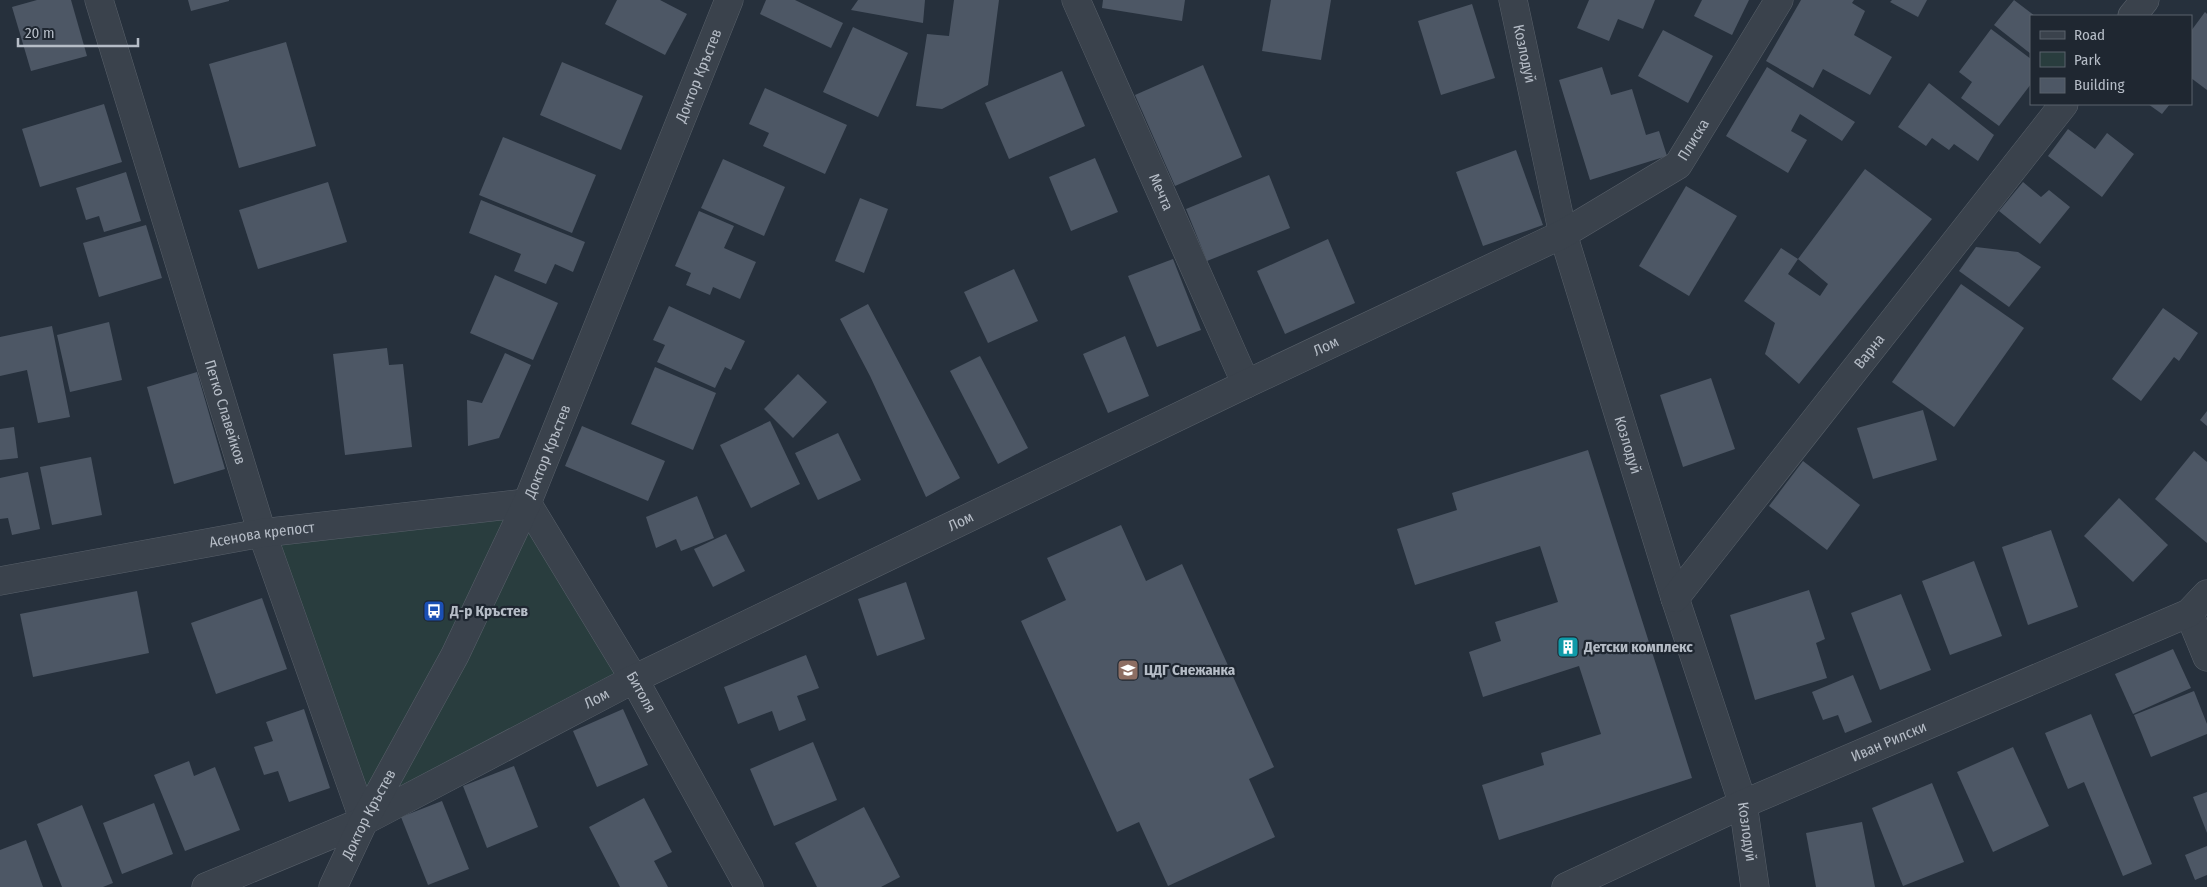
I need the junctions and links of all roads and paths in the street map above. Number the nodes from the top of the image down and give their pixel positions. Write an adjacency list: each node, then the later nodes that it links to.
1 (100, 0): 12 (street, Петко Славейков)
2 (729, 0): 11 (street, Доктор Кръстев)
3 (1076, 0): 10 (street, Мечта)
4 (1513, 0): 9 (street, Козлодуй)
5 (1779, 0): 9 (street, Плиска)
6 (2145, 0): 7 (street)
7 (2133, 15)
8 (2063, 105): 14 (street, Варна)
9 (1563, 234): 10 (street, Лом); 14 (street, Козлодуй)
10 (1246, 384): 17 (street, Лом)
11 (527, 503): 12 (street, Асенова крепост); 17 (street, Битоля); 19 (street, Доктор Кръстев)
12 (262, 533): 13 (street, Асенова крепост); 19 (street, Петко Славейков)
13 (0, 581)
14 (1675, 598): 18 (street, Козлодуй)
15 (2198, 603): 16 (street); 18 (street, Иван Рилски)
16 (2207, 657)
17 (634, 679): 19 (street, Лом); 22 (street, Битоля)
18 (1743, 804): 23 (street, Иван Рилски); 24 (street, Козлодуй)
19 (364, 821): 20 (street, Лом); 21 (street, Доктор Кръстев)
20 (206, 887)
21 (333, 887)
22 (749, 887)
23 (1566, 887)
24 (1755, 887)

